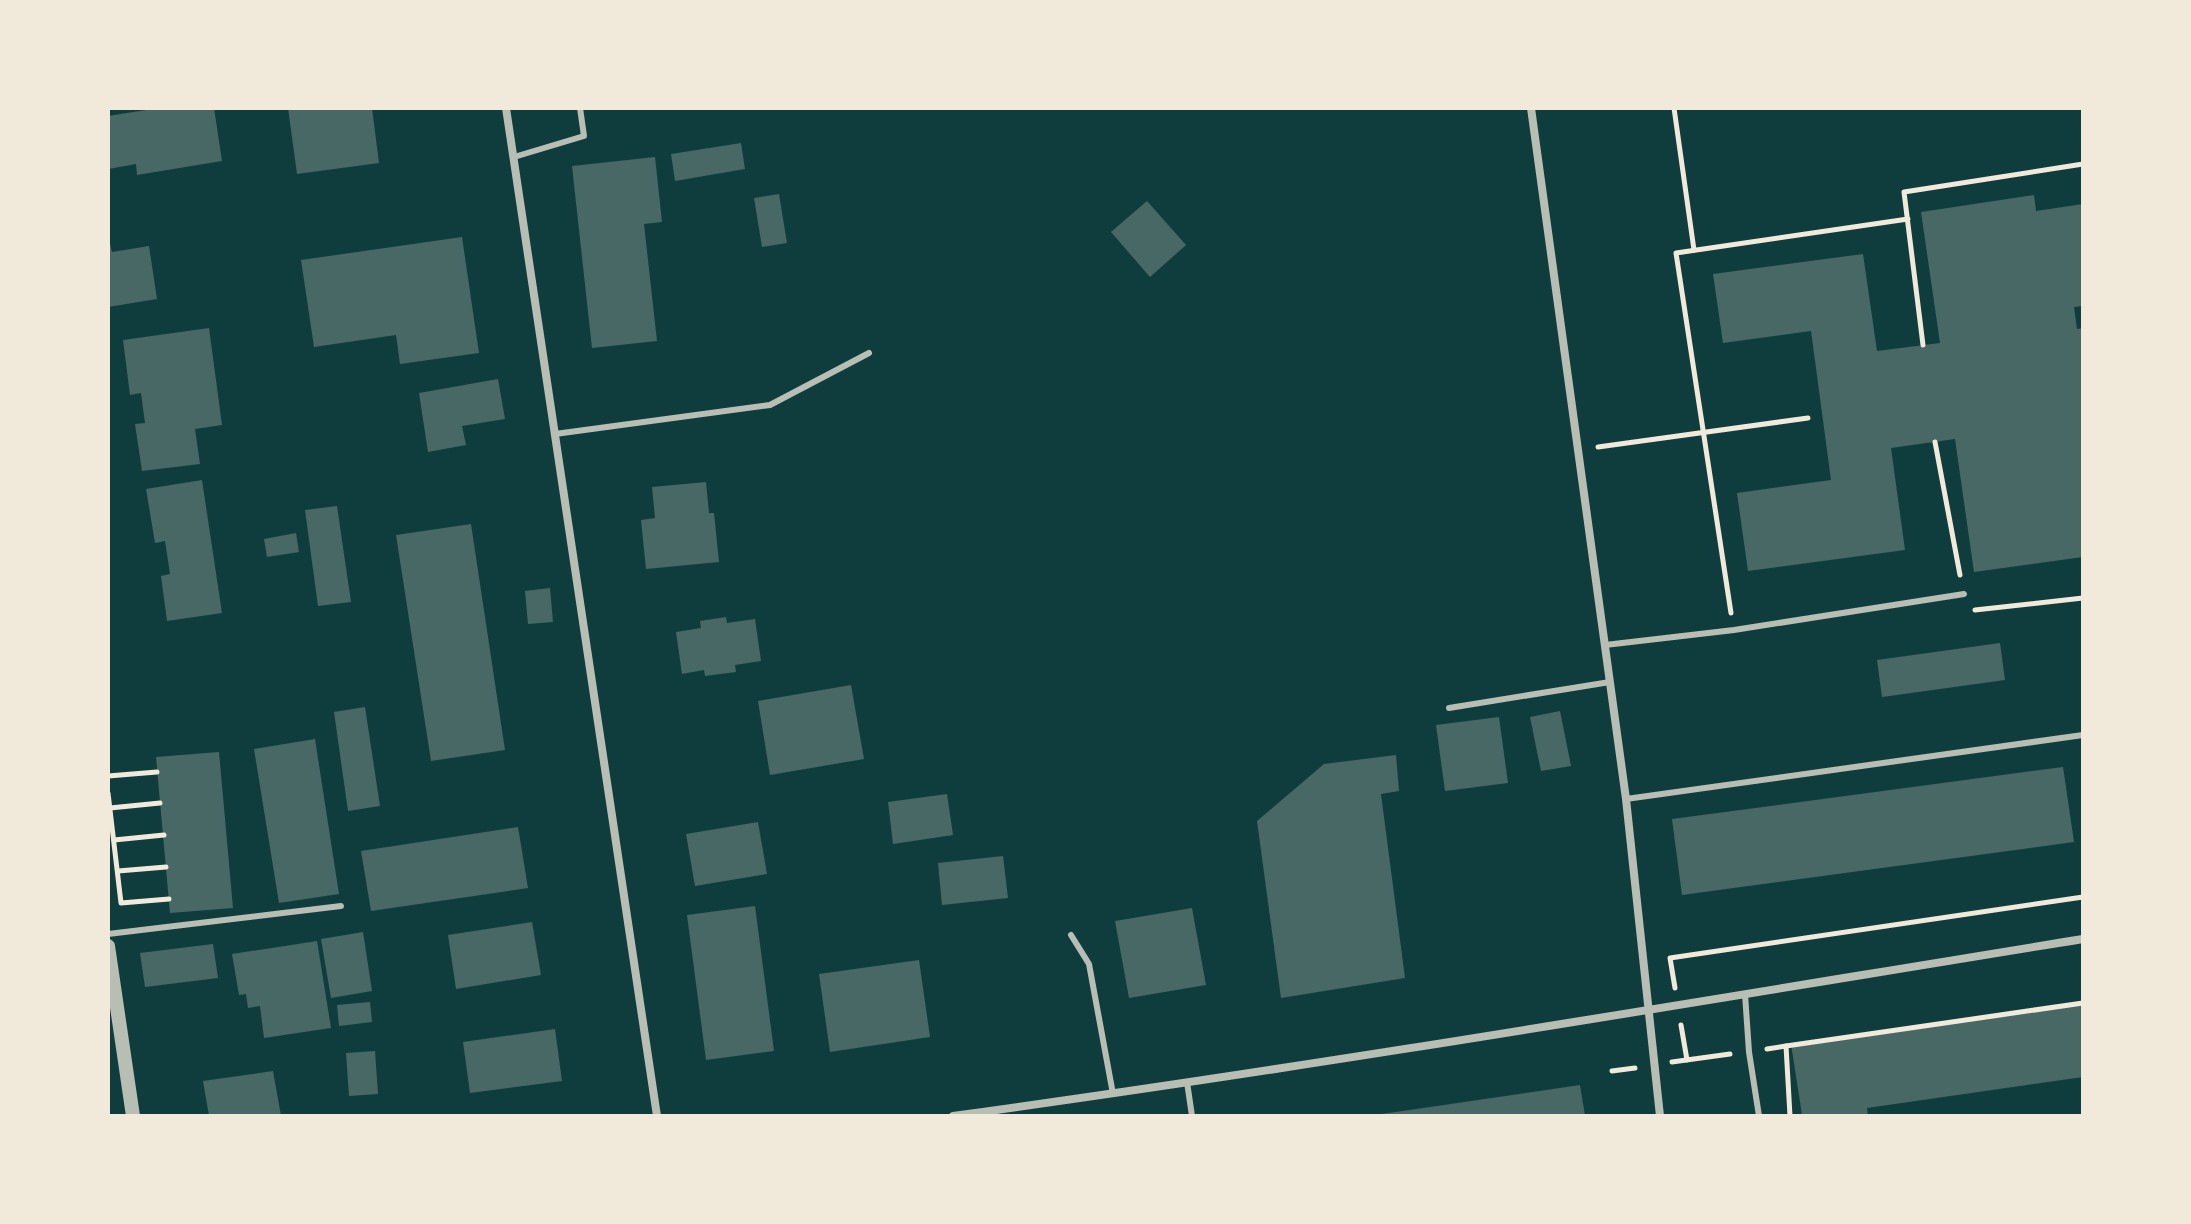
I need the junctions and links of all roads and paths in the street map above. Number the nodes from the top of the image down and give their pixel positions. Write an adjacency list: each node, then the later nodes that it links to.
1 (506, 108): 5 (street)
2 (580, 108): 5 (lane)
3 (1531, 108): 19 (street)
4 (1674, 108): 8 (path)
5 (514, 157): 12 (street)
6 (2083, 164): 7 (path)
7 (1908, 219): 8 (path); 9 (path)
8 (1694, 250): 13 (path)
9 (1923, 345)
10 (869, 353): 12 (lane)
11 (1808, 418): 13 (path)
12 (555, 434): 49 (street)
13 (1705, 434): 15 (path); 18 (path)
14 (1935, 442): 16 (path)
15 (1608, 446)
16 (1964, 594): 17 (path); 18 (lane)
17 (2083, 598)
18 (1734, 630): 19 (lane)
19 (1605, 645): 20 (street)
20 (1610, 682): 21 (lane); 26 (street)
21 (1449, 708)
22 (2083, 735): 26 (lane)
23 (157, 772): 24 (path)
24 (108, 776)
25 (108, 793): 28 (path)
26 (1626, 799): 43 (street)
27 (160, 803): 28 (path)
28 (110, 808): 30 (path)
29 (164, 835): 30 (path)
30 (114, 840): 32 (path)
31 (166, 867): 32 (path)
32 (118, 871): 34 (path)
33 (2083, 897): 40 (path)
34 (169, 899)
35 (341, 906): 36 (lane)
36 (108, 934)
37 (1071, 935): 47 (lane)
38 (2083, 939): 41 (street)
39 (108, 946): 48 (street)
40 (1670, 958)
41 (1745, 994): 43 (street); 53 (lane)
42 (2083, 1003): 54 (path)
43 (1649, 1009): 46 (street); 52 (street)
44 (1637, 1068): 45 (path)
45 (1612, 1071)
46 (1187, 1082): 47 (street); 51 (lane)
47 (1113, 1094): 50 (street)
48 (133, 1116)
49 (657, 1116)
50 (953, 1116)
51 (1192, 1116)
52 (1660, 1116)
53 (1759, 1116)
54 (1790, 1116)

